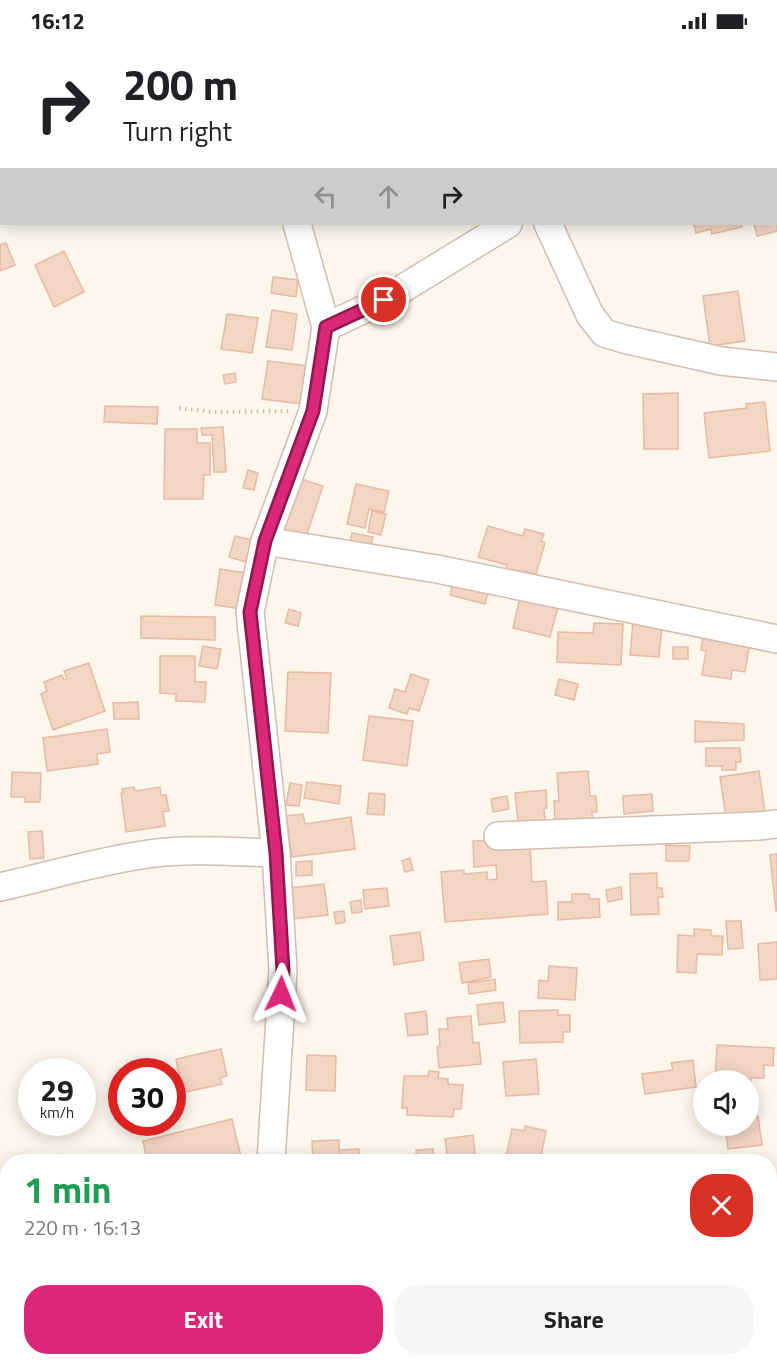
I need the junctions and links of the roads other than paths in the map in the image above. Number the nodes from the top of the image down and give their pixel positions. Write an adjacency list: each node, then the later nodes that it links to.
1 (297, 225): 4 (street)
2 (506, 225): 4 (street)
3 (548, 225): 5 (street)
4 (326, 327): 6 (street)
5 (777, 367)
6 (265, 541): 7 (street); 10 (street)
7 (777, 639)
8 (777, 824): 9 (street)
9 (498, 836)
10 (276, 853): 11 (street); 12 (street)
11 (0, 887)
12 (271, 1154)

